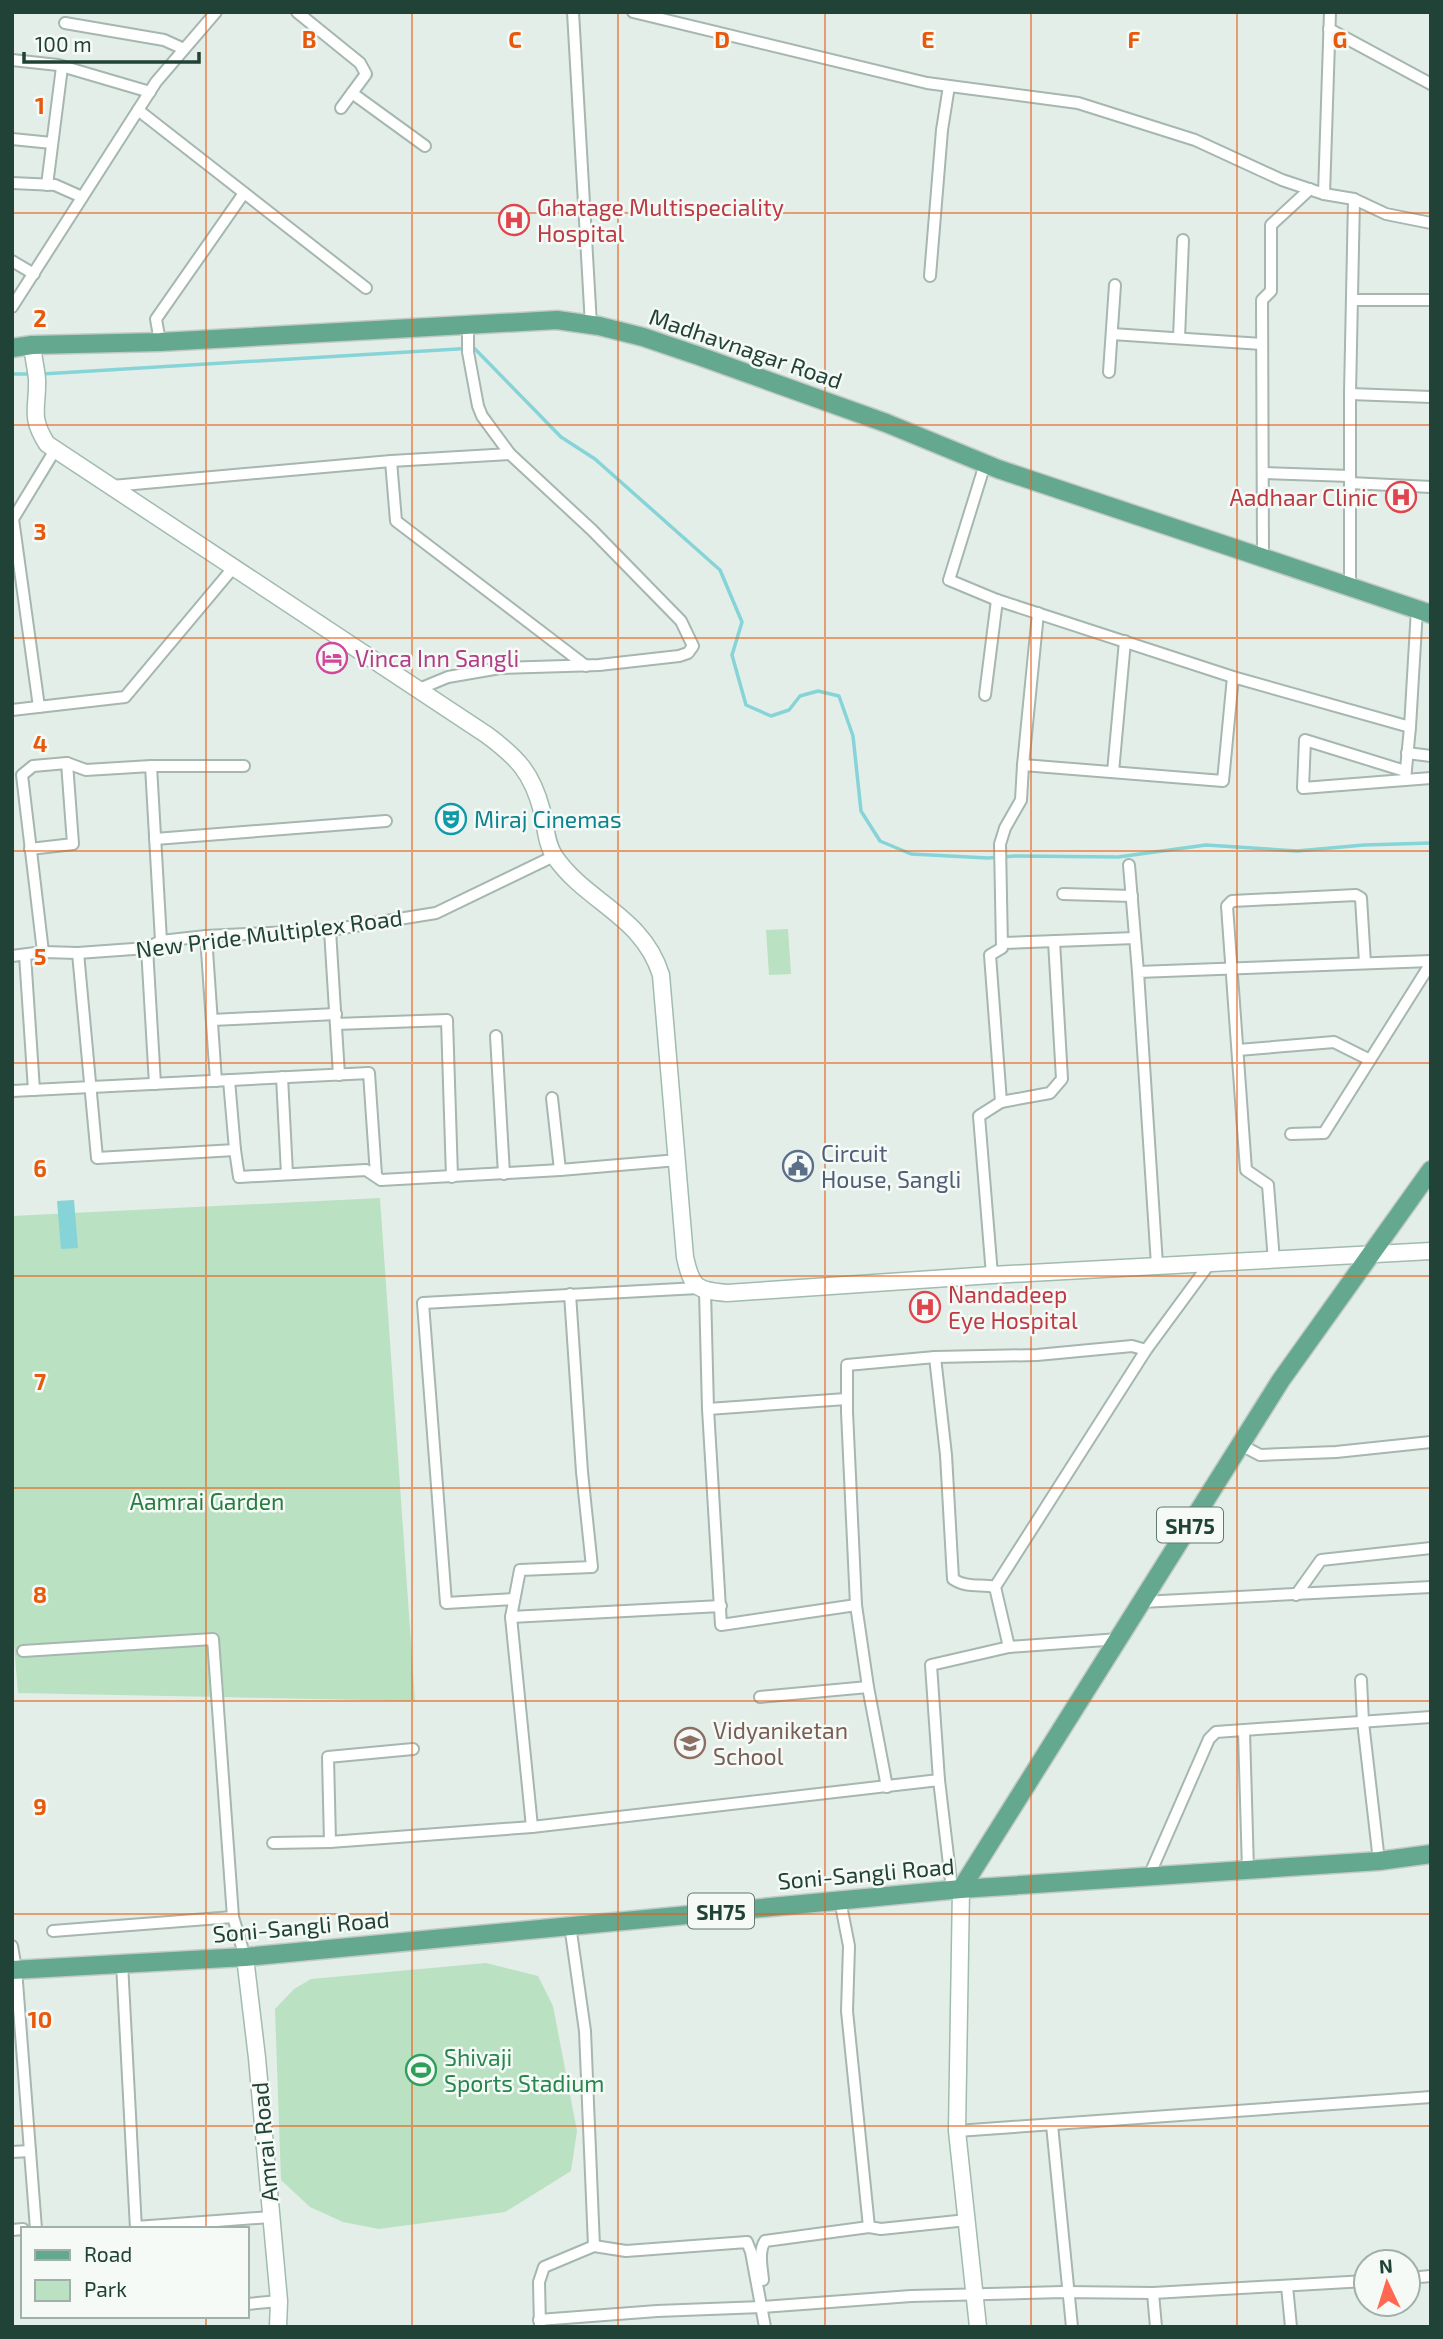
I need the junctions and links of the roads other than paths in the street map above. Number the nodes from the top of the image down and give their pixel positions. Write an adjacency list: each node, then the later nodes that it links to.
1 (216, 12): 8 (street)
2 (297, 12): 14 (street)
3 (573, 12): 38 (street)
4 (633, 12): 12 (street)
5 (1330, 12): 7 (street)
6 (65, 23): 8 (street)
7 (1329, 29): 11 (street); 24 (street)
8 (184, 49): 13 (street)
9 (12, 60): 10 (street)
10 (62, 67): 13 (street); 18 (street)
11 (1431, 84)
12 (948, 86): 22 (street); 31 (street)
13 (149, 92): 16 (street)
14 (352, 93): 15 (street); 19 (street)
15 (341, 108)
16 (138, 110): 23 (street); 25 (street)
17 (12, 139): 18 (street)
18 (52, 143): 21 (street)
19 (425, 146)
20 (12, 183): 21 (street)
21 (47, 185): 25 (street)
22 (1310, 189): 24 (street); 42 (street)
23 (244, 193): 33 (street); 41 (street)
24 (1324, 194): 26 (street)
25 (82, 197): 30 (street)
26 (1354, 200): 27 (street); 34 (street)
27 (1431, 223)
28 (1183, 240): 40 (street)
29 (12, 261): 30 (street)
30 (34, 274): 36 (street)
31 (930, 276)
32 (1115, 285): 39 (street)
33 (366, 288)
34 (1352, 300): 35 (street); 46 (street)
35 (1431, 300)
36 (12, 307)
37 (468, 324): 38 (main road, Madhavnagar Road); 41 (main road, Madhavnagar Road); 49 (street)
38 (591, 325): 51 (main road, Madhavnagar Road)
39 (1112, 334): 40 (street); 45 (street)
40 (1179, 338): 42 (street)
41 (160, 342): 43 (main road, Madhavnagar Road)
42 (1262, 344): 52 (street)
43 (32, 345): 44 (main road, Madhavnagar Road); 48 (street)
44 (12, 348)
45 (1109, 372)
46 (1350, 394): 47 (street); 53 (street)
47 (1431, 397)
48 (55, 450): 55 (street); 56 (street)
49 (510, 454): 50 (street); 64 (street)
50 (391, 461): 55 (street); 64 (street)
51 (985, 464): 57 (main road, Madhavnagar Road); 60 (street)
52 (1263, 473): 53 (street); 57 (street)
53 (1350, 480): 54 (street); 59 (street)
54 (1431, 486)
55 (109, 487): 58 (street)
56 (13, 519): 68 (street)
57 (1263, 558): 59 (main road, Madhavnagar Road)
58 (233, 568): 66 (street); 68 (street)
59 (1350, 588): 61 (main road, Madhavnagar Road)
60 (997, 600): 62 (street); 67 (street)
61 (1424, 611): 70 (street)
62 (1038, 613): 63 (street); 74 (street)
63 (1125, 641): 65 (street); 77 (street)
64 (586, 666): 66 (street)
65 (1233, 677): 70 (street); 77 (street)
66 (419, 689): 83 (street)
67 (985, 695)
68 (39, 708): 69 (street)
69 (12, 710)
70 (1410, 727): 71 (street)
71 (1407, 753): 72 (street); 78 (street)
72 (1431, 756)
73 (67, 763): 75 (street); 82 (street); 82 (street)
74 (1023, 765): 77 (street); 92 (street)
75 (151, 766): 76 (street); 81 (street)
76 (244, 766)
77 (1113, 772)
78 (1405, 775): 78 (street); 79 (street)
79 (1431, 778)
80 (386, 821): 81 (street)
81 (155, 839): 90 (street)
82 (30, 849): 94 (street)
83 (554, 856): 87 (street, New Pride Multiplex Road); 119 (street)
84 (1129, 865): 86 (street)
85 (1063, 894): 86 (street)
86 (1132, 896): 89 (street)
87 (330, 930): 88 (street, New Pride Multiplex Road); 102 (street)
88 (206, 936): 90 (street, New Pride Multiplex Road); 103 (street)
89 (1135, 938): 91 (street); 101 (street)
90 (161, 941): 93 (street, New Pride Multiplex Road)
91 (1054, 941): 92 (street); 116 (street)
92 (1003, 943): 116 (street)
93 (147, 948): 95 (street, New Pride Multiplex Road); 111 (street)
94 (43, 952): 95 (street, New Pride Multiplex Road); 96 (street, New Pride Multiplex Road)
95 (78, 953): 112 (street)
96 (25, 955): 97 (street, New Pride Multiplex Road); 113 (street)
97 (12, 956)
98 (1431, 962): 99 (street); 106 (street)
99 (1365, 963): 100 (street); 100 (street)
100 (1233, 968): 101 (street); 105 (street)
101 (1138, 972): 130 (street)
102 (336, 1019): 103 (street); 107 (street); 125 (street)
103 (212, 1020): 110 (street)
104 (496, 1035): 123 (street)
105 (1238, 1050): 106 (street); 128 (street)
106 (1370, 1060): 117 (street)
107 (339, 1074): 108 (street); 124 (street)
108 (282, 1077): 109 (street); 122 (street)
109 (229, 1080): 110 (street); 118 (street)
110 (216, 1081): 111 (street)
111 (155, 1084): 112 (street)
112 (92, 1088): 113 (street); 118 (street)
113 (34, 1090): 114 (street)
114 (12, 1091)
115 (552, 1098): 120 (street)
116 (1001, 1102): 131 (street)
117 (1292, 1134)
118 (235, 1150): 122 (street)
119 (678, 1160): 120 (street); 132 (street)
120 (559, 1170): 123 (street)
121 (1431, 1170): 127 (main road, SH75)
122 (287, 1174): 124 (street)
123 (505, 1174): 125 (street)
124 (376, 1175): 125 (street)
125 (452, 1177)
126 (1431, 1251): 127 (street)
127 (1368, 1255): 128 (street); 139 (main road, SH75)
128 (1274, 1261): 129 (street)
129 (1210, 1263): 130 (street); 134 (street)
130 (1157, 1265): 131 (street)
131 (992, 1275): 132 (street)
132 (701, 1289): 133 (street); 137 (street)
133 (570, 1294): 144 (street); 144 (street)
134 (1146, 1350): 135 (street); 141 (street)
135 (935, 1357): 136 (street); 141 (street)
136 (846, 1399): 137 (street); 146 (street)
137 (708, 1409): 147 (street)
138 (1431, 1442): 139 (street)
139 (1241, 1445): 145 (main road, SH75)
140 (1431, 1548): 143 (street)
141 (995, 1587): 150 (street)
142 (1431, 1587): 143 (street)
143 (1296, 1594): 145 (street)
144 (513, 1599): 148 (street)
145 (1142, 1602): 149 (main road, SH75)
146 (856, 1605): 147 (street); 153 (street)
147 (720, 1606): 148 (street)
148 (511, 1618): 161 (street)
149 (1119, 1639): 150 (street); 168 (main road, SH75)
150 (1009, 1647): 159 (street)
151 (23, 1651): 170 (street)
152 (1362, 1680): 156 (street)
153 (868, 1687): 154 (street); 160 (street)
154 (760, 1698)
155 (1431, 1717): 156 (street)
156 (1363, 1722): 157 (street); 165 (street)
157 (1244, 1731): 166 (street); 167 (street)
158 (413, 1749): 162 (street)
159 (939, 1780): 160 (street); 168 (street)
160 (887, 1787): 161 (street)
161 (533, 1827): 162 (street)
162 (330, 1842): 163 (street)
163 (273, 1843)
164 (1431, 1854): 165 (main road, Soni-Sangli Road / SH75)
165 (1379, 1861): 166 (main road, Soni-Sangli Road / SH75)
166 (1248, 1870): 167 (main road, Soni-Sangli Road / SH75)
167 (1149, 1876): 168 (main road, Soni-Sangli Road / SH75)
168 (956, 1889): 169 (main road, Soni-Sangli Road / SH75); 182 (street)
169 (839, 1900): 171 (main road, Soni-Sangli Road / SH75); 190 (street)
170 (233, 1917): 172 (street); 174 (street)
171 (570, 1925): 174 (main road, Soni-Sangli Road / SH75); 191 (street)
172 (53, 1931)
173 (12, 1946): 176 (street)
174 (245, 1957): 175 (main road, Soni-Sangli Road / SH75); 185 (street, Amrai Road)
175 (122, 1963): 176 (main road, Soni-Sangli Road / SH75); 188 (street)
176 (14, 1969): 177 (street)
177 (17, 2026): 178 (street)
178 (25, 2085): 179 (street); 183 (street)
179 (12, 2086)
180 (1431, 2097): 181 (street)
181 (1052, 2124): 182 (street); 194 (street)
182 (957, 2131): 186 (street)
183 (30, 2151): 184 (street); 187 (street)
184 (12, 2152)
185 (270, 2217): 189 (street); 197 (street, Amrai Road)
186 (967, 2220): 190 (street); 196 (street)
187 (36, 2227)
188 (136, 2227)
189 (148, 2227)
190 (869, 2227): 199 (street)
191 (594, 2246): 199 (street); 200 (street)
192 (1352, 2282): 193 (street)
193 (1287, 2286): 195 (street); 206 (street)
194 (1069, 2292): 195 (street); 196 (street); 204 (street)
195 (1153, 2293): 205 (street)
196 (976, 2296): 199 (street); 203 (street)
197 (279, 2301): 198 (street); 201 (street, Amrai Road)
198 (248, 2304)
199 (762, 2307): 200 (street); 202 (street)
200 (540, 2324)
201 (278, 2327)
202 (765, 2327)
203 (978, 2327)
204 (1072, 2327)
205 (1156, 2327)
206 (1291, 2327)

